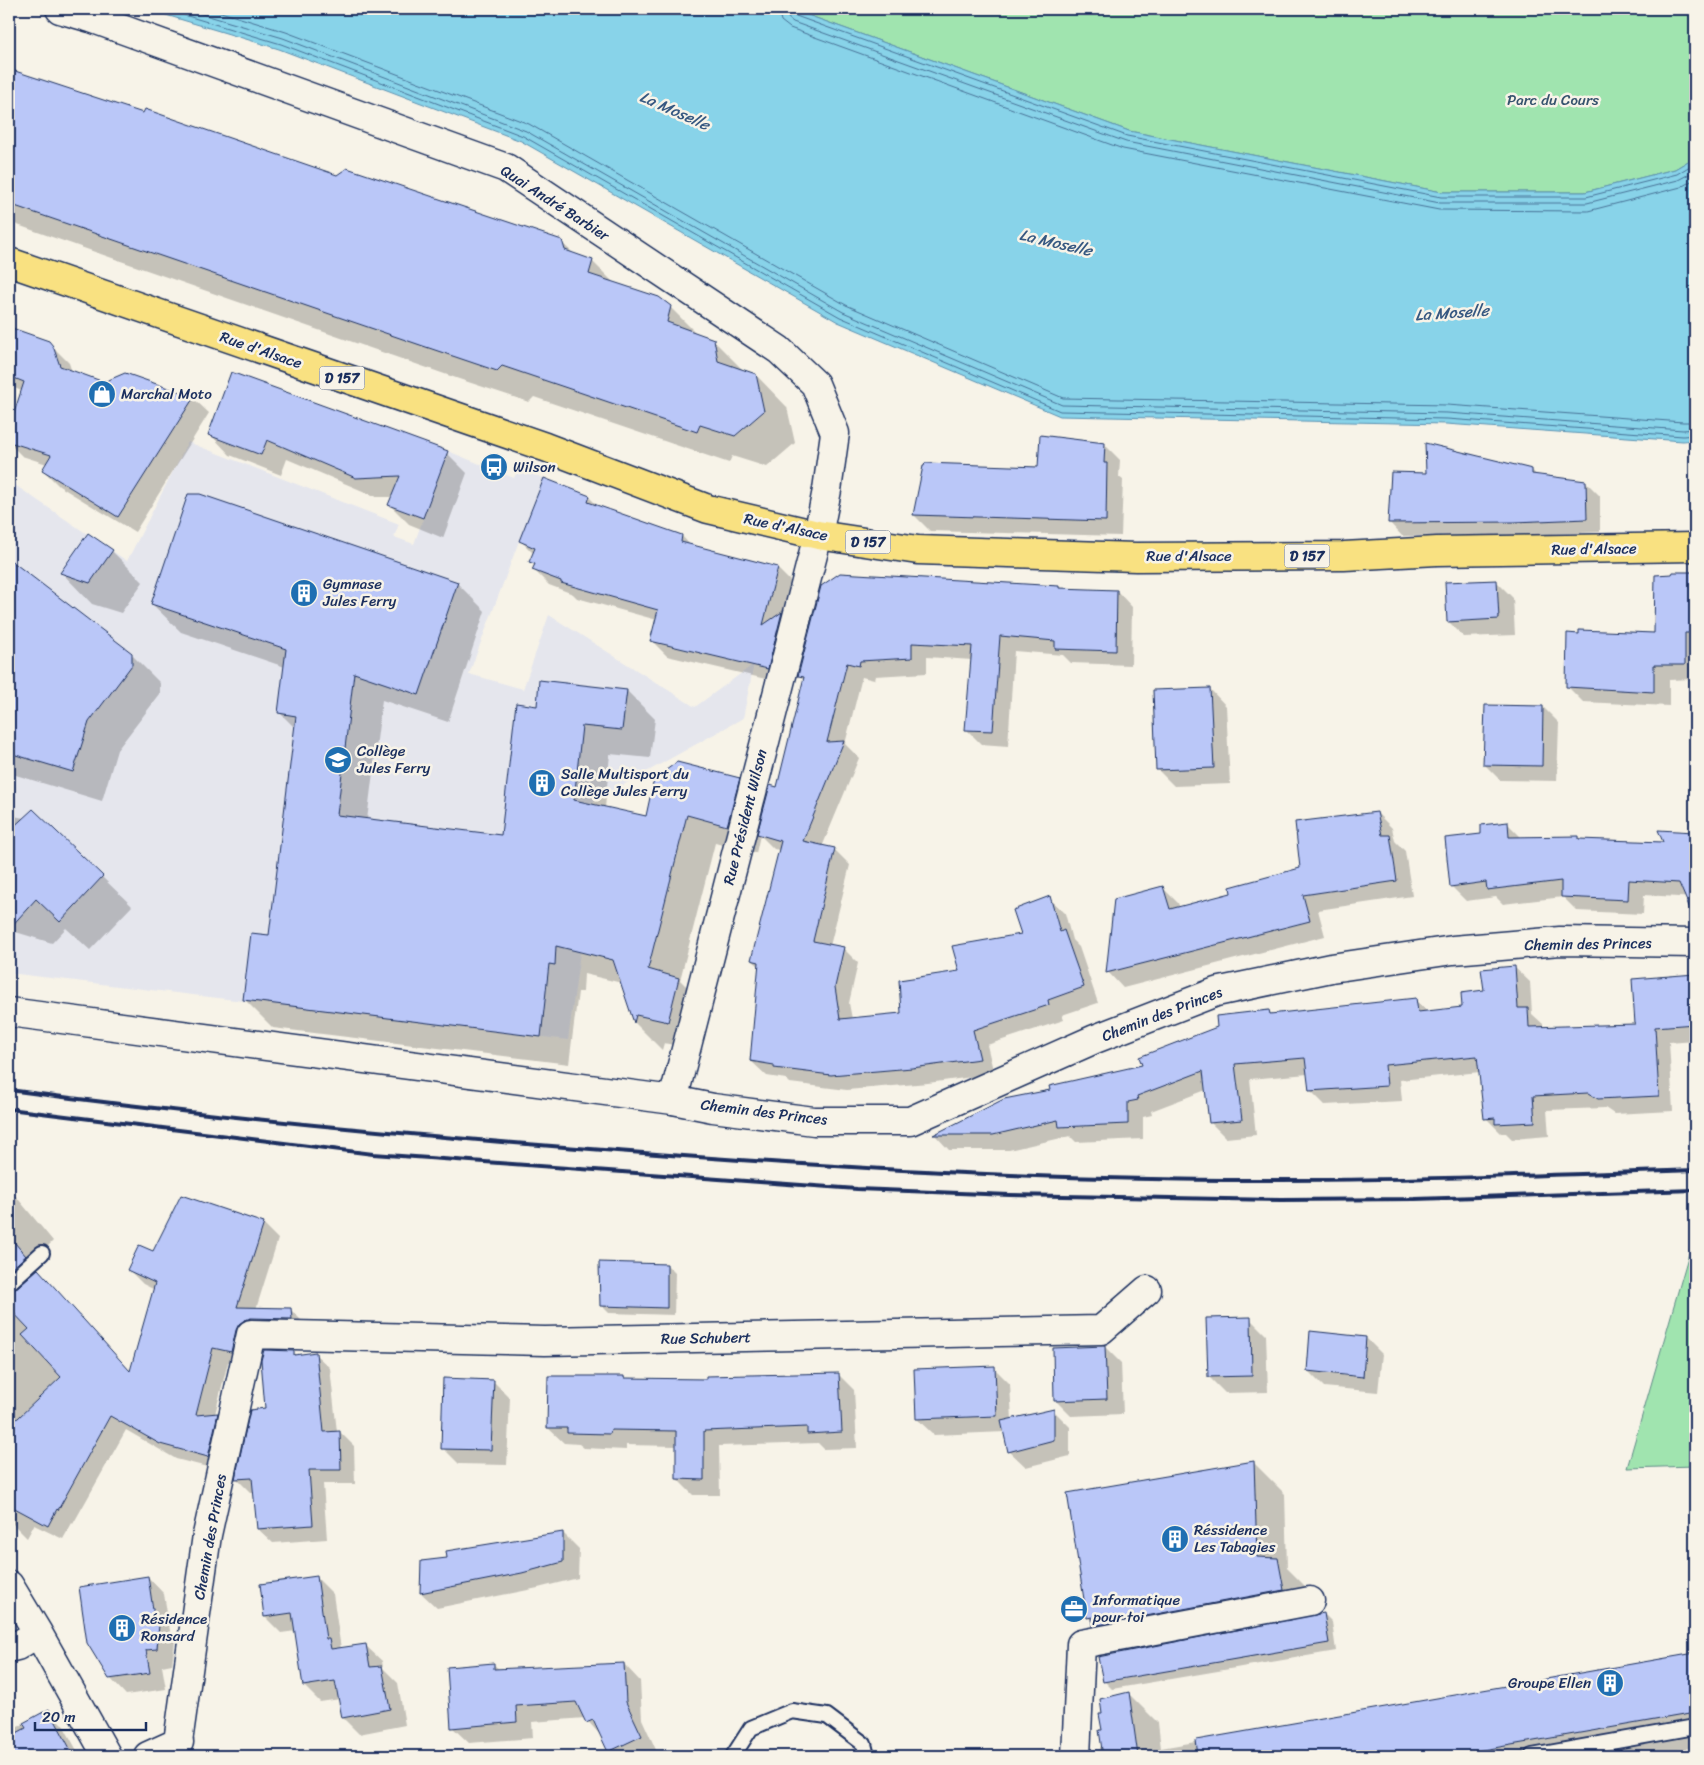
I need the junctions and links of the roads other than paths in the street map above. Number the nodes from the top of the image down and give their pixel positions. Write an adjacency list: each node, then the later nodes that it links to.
1 (60, 9): 3 (street, Quai André Barbier)
2 (9, 262): 3 (main road, Rue d'Alsace / D 157)
3 (818, 535): 4 (main road, Rue d'Alsace / D 157); 7 (street, Rue Président Wilson)
4 (1695, 547)
5 (1695, 943): 7 (street, Chemin des Princes)
6 (9, 1012): 7 (street, Chemin des Princes)
7 (673, 1100)
8 (42, 1253): 9 (lane)
9 (9, 1283)
10 (1147, 1290): 11 (street, Rue Schubert)
11 (251, 1334): 17 (street, Chemin des Princes)
12 (9, 1586): 14 (street)
13 (1310, 1601): 22 (street)
14 (38, 1633): 15 (street); 18 (street)
15 (9, 1648)
16 (1695, 1727): 23 (lane)
17 (177, 1749): 19 (street, Chemin des Princes)
18 (107, 1756)
19 (148, 1756)
20 (733, 1756): 21 (lane)
21 (867, 1756)
22 (1076, 1756)
23 (1532, 1756)

